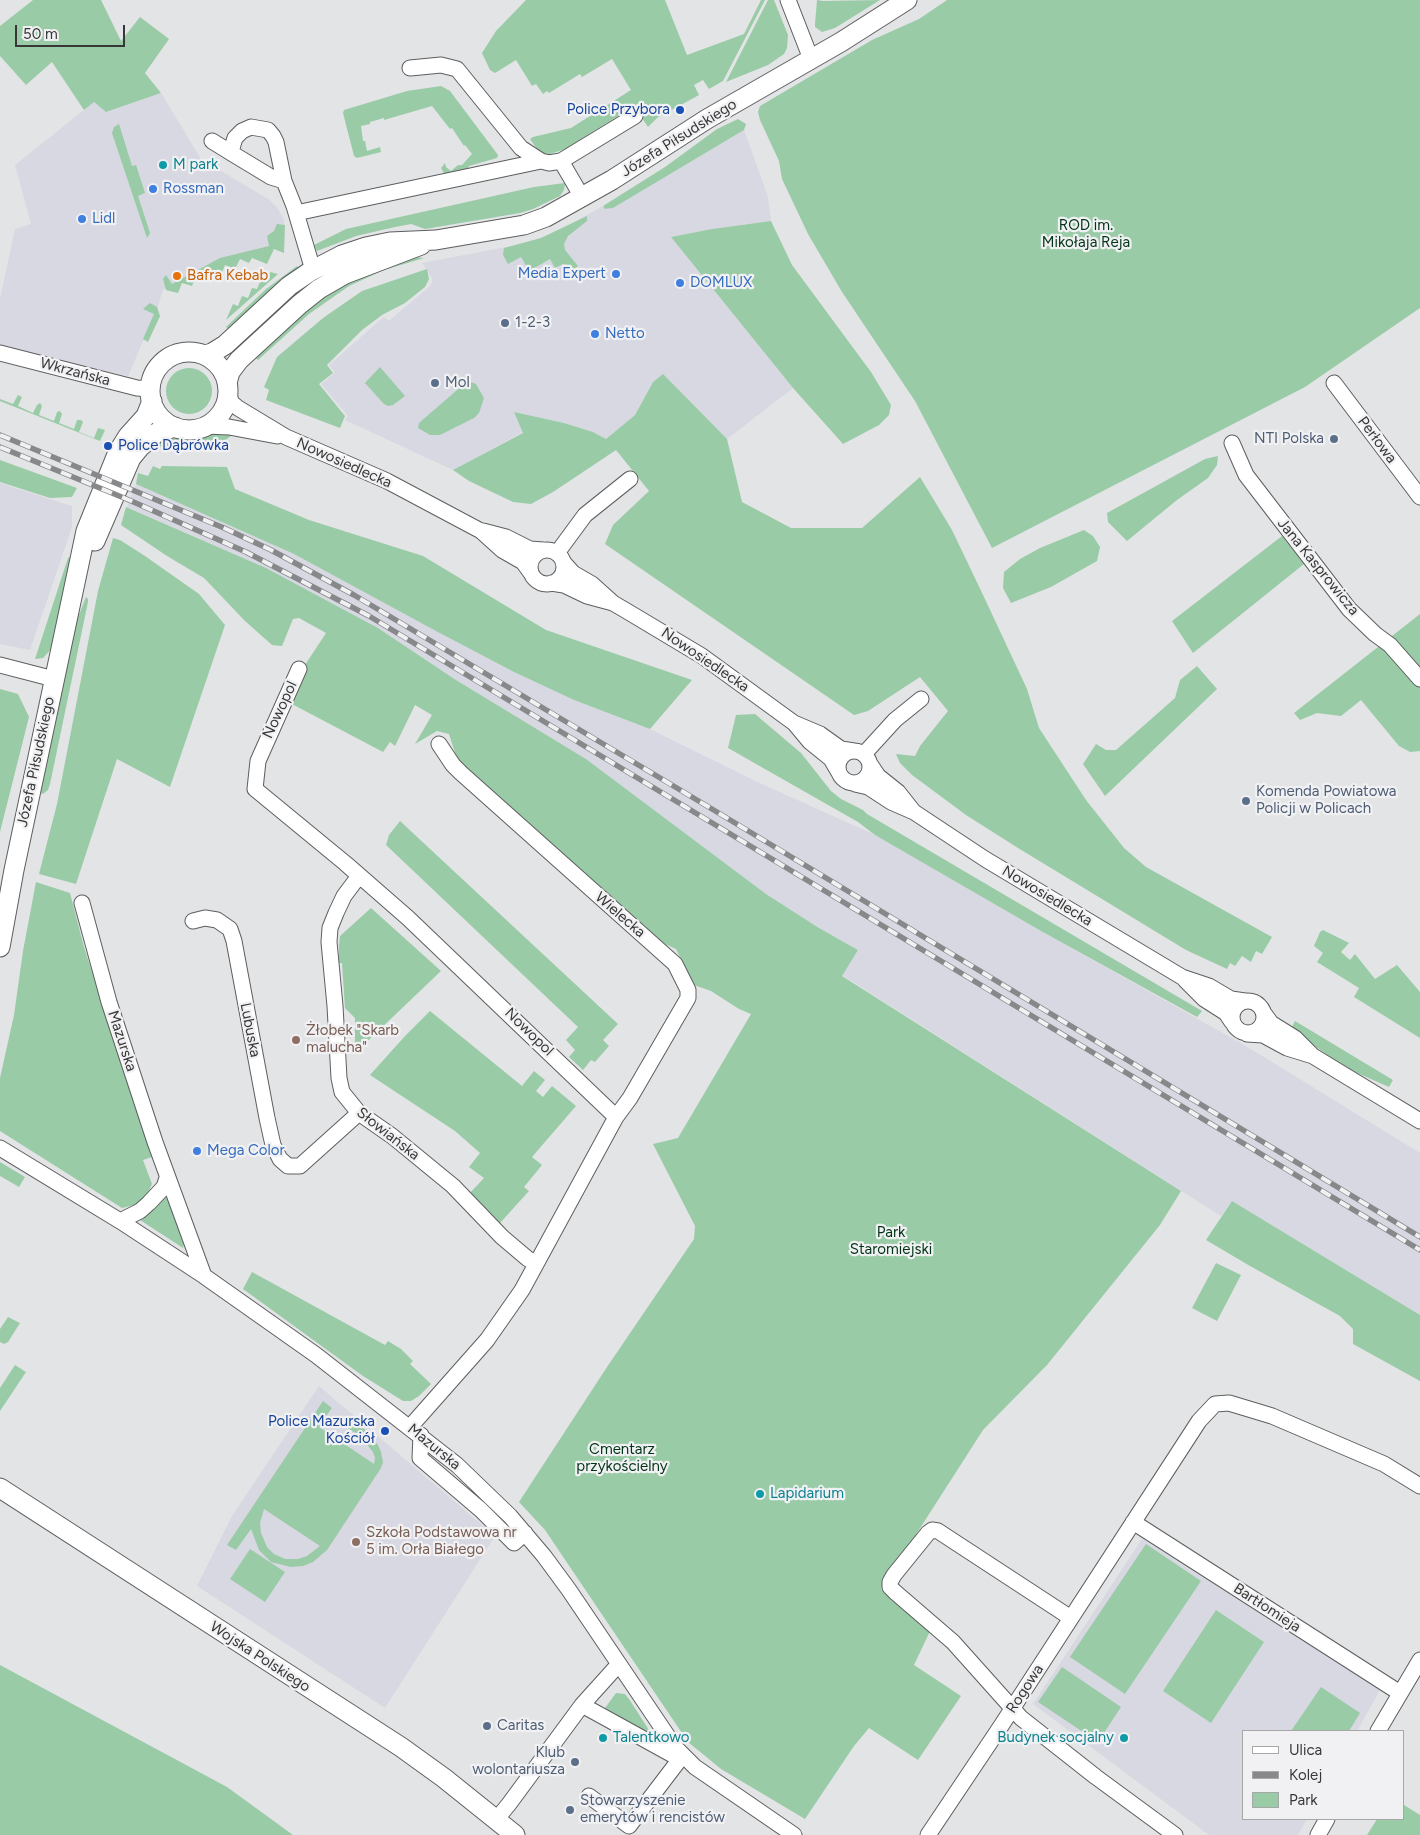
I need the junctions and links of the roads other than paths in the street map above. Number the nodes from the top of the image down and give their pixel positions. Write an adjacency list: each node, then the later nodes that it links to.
1 (908, 0): 3 (street, Józefa Piłsudskiego)
2 (791, 1): 3 (street)
3 (812, 59): 11 (street, Józefa Piłsudskiego)
4 (410, 68): 8 (street)
5 (634, 116): 9 (street)
6 (212, 141): 7 (street)
7 (233, 154): 10 (street); 10 (street)
8 (541, 161): 9 (street); 12 (street)
9 (561, 162): 11 (street)
10 (284, 181): 12 (street)
11 (582, 197): 13 (street, Józefa Piłsudskiego)
12 (296, 213): 14 (street)
13 (436, 240): 14 (street, Józefa Piłsudskiego); 18 (street, Józefa Piłsudskiego)
14 (312, 270): 16 (street, Józefa Piłsudskiego)
15 (0, 352): 19 (street, Wkrzańska)
16 (205, 356): 18 (street); 19 (street, Józefa Piłsudskiego)
17 (1334, 383): 25 (street, Perłowa)
18 (228, 388): 20 (street, Józefa Piłsudskiego); 22 (street, Nowosiedlecka)
19 (151, 395): 21 (street); 29 (street, Józefa Piłsudskiego)
20 (206, 426): 21 (street, Józefa Piłsudskiego); 22 (street, Nowosiedlecka)
21 (175, 427): 29 (street, Józefa Piłsudskiego)
22 (286, 437): 26 (street, Nowosiedlecka)
23 (1232, 443): 35 (street, Jana Kasprowicza)
24 (630, 478): 27 (street)
25 (1420, 497)
26 (481, 531): 27 (street, Nowosiedlecka); 28 (street, Nowosiedlecka)
27 (555, 555): 28 (street); 30 (street); 31 (street, Nowosiedlecka)
28 (531, 573): 30 (street, Nowosiedlecka)
29 (76, 577): 34 (street, Józefa Piłsudskiego)
30 (551, 583): 31 (street, Nowosiedlecka)
31 (613, 604): 37 (street, Nowosiedlecka)
32 (0, 665): 34 (street)
33 (299, 669): 43 (street, Nowopol)
34 (54, 679): 46 (street, Józefa Piłsudskiego)
35 (1420, 679)
36 (921, 699): 39 (street)
37 (794, 723): 39 (street, Nowosiedlecka); 40 (street, Nowosiedlecka)
38 (439, 744): 54 (street, Wielecka)
39 (863, 756): 40 (street); 41 (street); 42 (street, Nowosiedlecka)
40 (838, 771): 41 (street, Nowosiedlecka)
41 (855, 784): 42 (street, Nowosiedlecka)
42 (914, 812): 47 (street, Nowosiedlecka)
43 (359, 876): 53 (street, Słowiańska); 54 (street, Nowopol)
44 (82, 903): 57 (street, Mazurska)
45 (193, 921): 53 (street, Lubuska)
46 (0, 947)
47 (1182, 977): 48 (street, Nowosiedlecka); 50 (street, Nowosiedlecka)
48 (1245, 1001): 49 (street, Nowosiedlecka); 50 (street)
49 (1263, 1012): 51 (street); 52 (street, Nowosiedlecka)
50 (1232, 1022): 51 (street, Nowosiedlecka)
51 (1247, 1034): 52 (street, Nowosiedlecka)
52 (1313, 1056): 55 (street, Nowosiedlecka)
53 (360, 1113): 59 (street, Słowiańska)
54 (616, 1116): 59 (street)
55 (1420, 1121)
56 (0, 1148): 58 (street, Mazurska)
57 (167, 1178): 58 (street); 60 (street, Mazurska)
58 (120, 1221): 60 (street, Mazurska)
59 (536, 1263): 61 (street)
60 (204, 1276): 61 (street, Mazurska)
61 (415, 1431): 67 (street)
62 (1420, 1486): 64 (street, Rogowa)
63 (0, 1488): 75 (street, Wojska Polskiego)
64 (1134, 1522): 65 (street, Rogowa); 68 (street, Bartłomieja)
65 (1071, 1618): 70 (street, Rogowa); 70 (street)
66 (1420, 1660): 68 (street)
67 (618, 1665): 69 (street); 73 (street)
68 (1400, 1693): 71 (street)
69 (582, 1705): 72 (street); 75 (street)
70 (1012, 1708): 79 (street, Rogowa); 80 (street)
71 (1379, 1730)
72 (680, 1759): 73 (street); 74 (street)
73 (695, 1767): 78 (street)
74 (589, 1796)
75 (496, 1820): 77 (street, Wojska Polskiego)
76 (1326, 1820): 81 (street)
77 (515, 1835)
78 (794, 1835)
79 (928, 1835)
80 (1175, 1835)
81 (1318, 1835)

